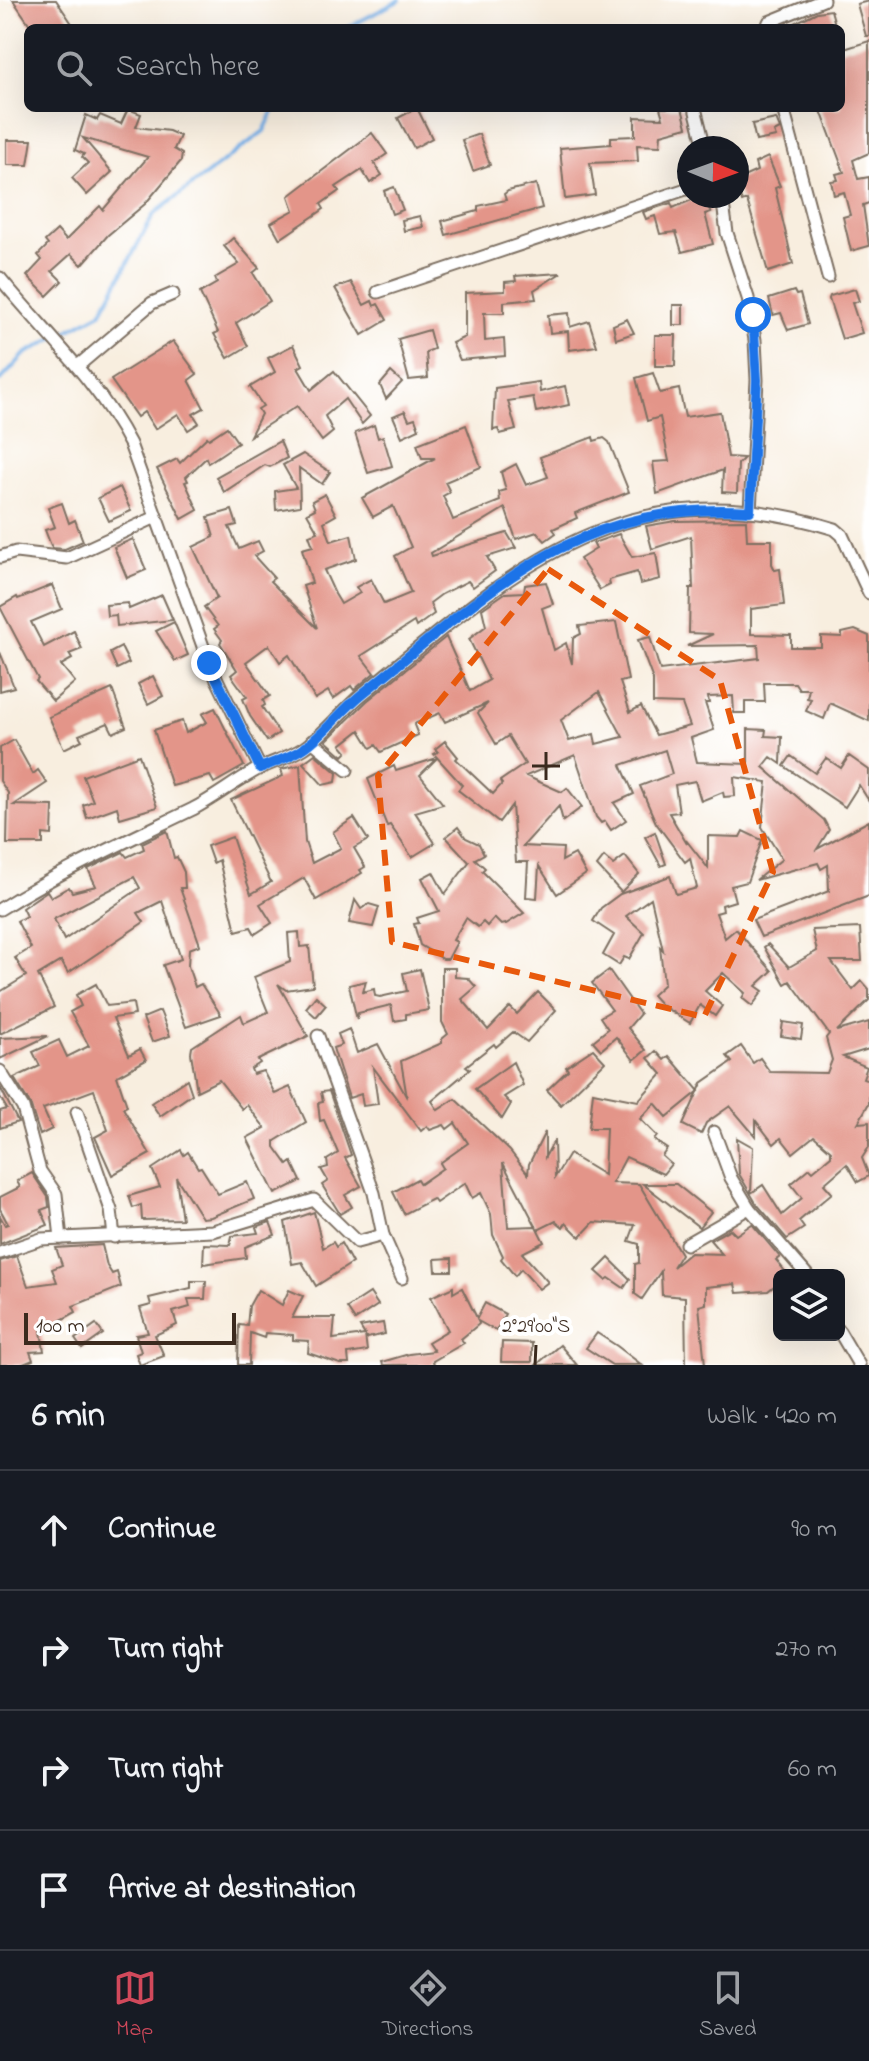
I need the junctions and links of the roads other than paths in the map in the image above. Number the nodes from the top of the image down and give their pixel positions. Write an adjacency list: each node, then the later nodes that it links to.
1 (823, 0): 2 (street)
2 (768, 24)
3 (696, 112): 5 (street)
4 (784, 112): 8 (street)
5 (702, 136)
6 (677, 192): 10 (street)
7 (724, 208): 13 (street)
8 (828, 277)
9 (0, 278): 12 (street)
10 (378, 292)
11 (173, 294): 12 (street)
12 (79, 365): 14 (street)
13 (750, 511): 16 (street); 17 (street)
14 (156, 517): 15 (street); 18 (street)
15 (0, 557)
16 (869, 593)
17 (312, 741): 18 (street); 19 (street)
18 (260, 768): 20 (street)
19 (347, 770)
20 (0, 909)
21 (318, 1036): 26 (street)
22 (0, 1071): 28 (street)
23 (77, 1112): 27 (street)
24 (714, 1132): 25 (street)
25 (749, 1208): 29 (street); 31 (street)
26 (383, 1235): 27 (street); 32 (street)
27 (114, 1237): 28 (street)
28 (61, 1238): 30 (street)
29 (686, 1244)
30 (0, 1253)
31 (802, 1269)
32 (402, 1278)
33 (845, 1341): 34 (street)
34 (859, 1365)

